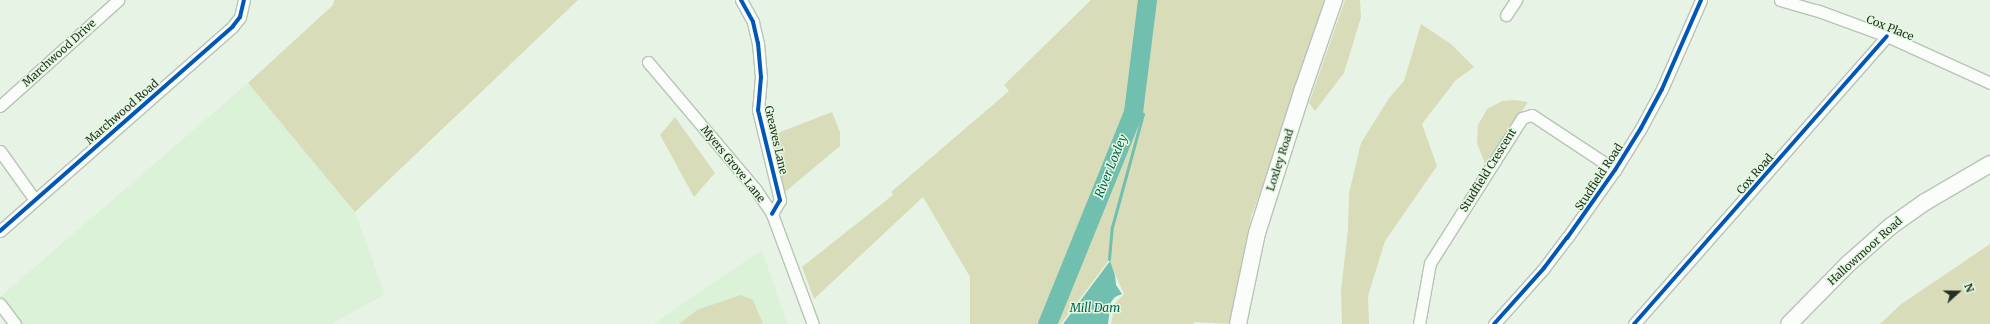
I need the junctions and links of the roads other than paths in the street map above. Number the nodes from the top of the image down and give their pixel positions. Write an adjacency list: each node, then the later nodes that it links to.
1 (118, 0): 12 (street, Marchwood Drive)
2 (244, 0): 16 (street, Marchwood Road)
3 (741, 0): 17 (street, Greaves Lane)
4 (1334, 0): 22 (main road, Loxley Road)
5 (1516, 0): 8 (street)
6 (1701, 0): 15 (street, Studfield Road)
7 (1780, 0): 9 (street, Cox Place)
8 (1506, 15)
9 (1887, 36): 11 (street, Cox Place); 25 (street, Cox Road)
10 (648, 62): 17 (street, Myers Grove Lane)
11 (1990, 83)
12 (0, 106)
13 (0, 151): 16 (street)
14 (1990, 164): 26 (main road, Hallowmoor Road)
15 (1615, 170): 23 (street, Studfield Crescent); 24 (street, Studfield Road)
16 (35, 200): 18 (street, Marchwood Road)
17 (772, 214): 21 (street, Myers Grove Lane)
18 (0, 231)
19 (0, 304): 20 (street)
20 (15, 324)
21 (813, 324)
22 (1238, 324)
23 (1419, 324)
24 (1494, 324)
25 (1634, 324)
26 (1789, 324)

